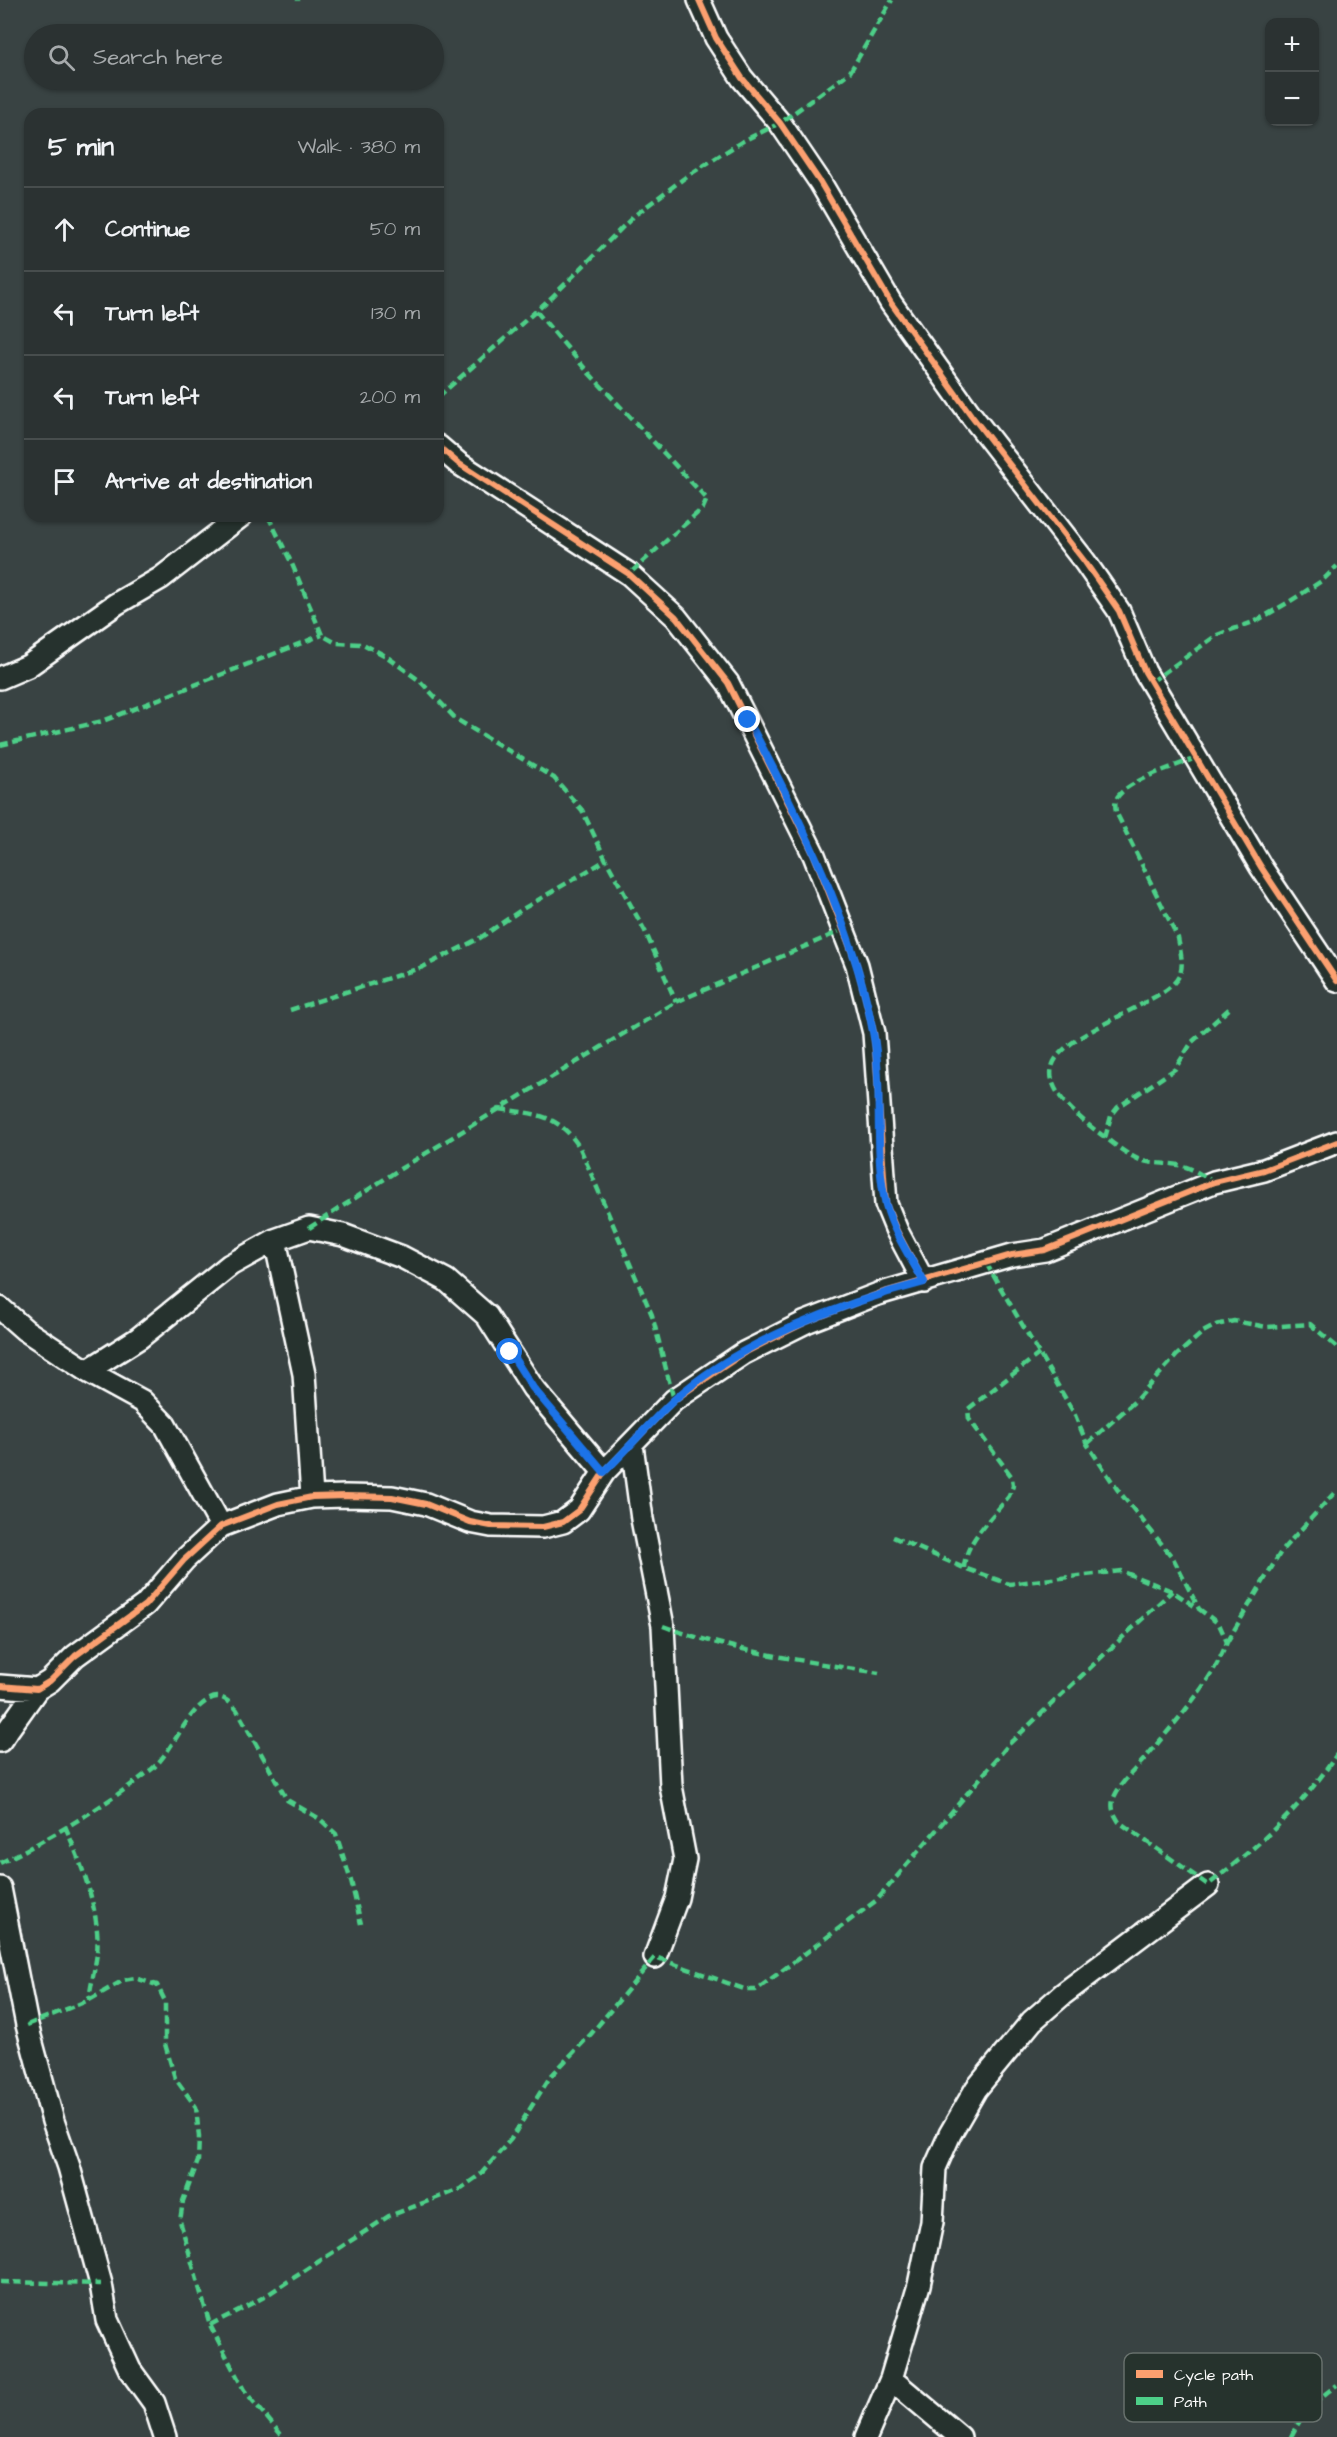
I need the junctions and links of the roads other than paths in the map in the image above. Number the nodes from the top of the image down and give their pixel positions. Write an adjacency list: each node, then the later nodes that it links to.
1 (699, 0): 5 (street)
2 (444, 451): 8 (street)
3 (233, 522): 4 (street)
4 (0, 678)
5 (1337, 981)
6 (1337, 1142): 8 (street)
7 (275, 1240): 10 (street); 12 (street); 13 (street)
8 (924, 1282): 11 (street)
9 (0, 1308): 10 (street)
10 (87, 1371): 14 (street)
11 (632, 1445): 12 (street); 20 (street)
12 (604, 1472): 13 (street)
13 (312, 1497): 14 (street)
14 (221, 1526): 16 (street)
15 (0, 1686): 16 (street)
16 (37, 1689): 17 (street)
17 (0, 1741)
18 (1208, 1885): 21 (street)
19 (0, 1888): 22 (street)
20 (655, 1957)
21 (891, 2379): 23 (street); 24 (street)
22 (165, 2437)
23 (866, 2437)
24 (960, 2437)

